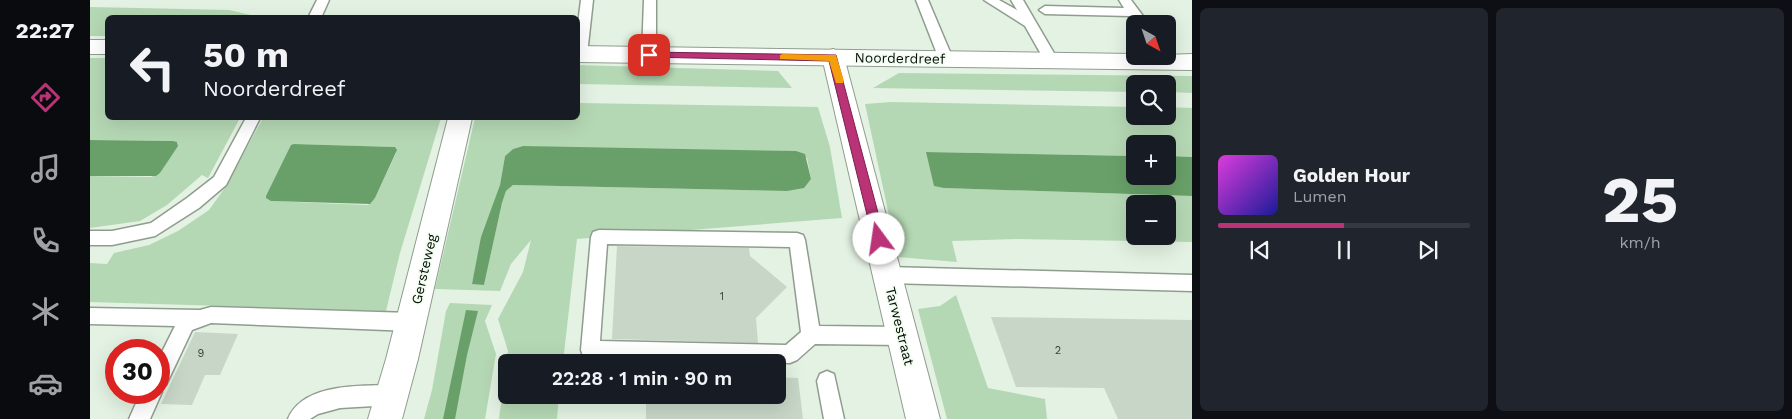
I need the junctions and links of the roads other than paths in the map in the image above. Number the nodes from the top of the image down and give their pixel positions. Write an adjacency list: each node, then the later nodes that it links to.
1 (323, 0): 11 (lane)
2 (587, 0): 16 (lane)
3 (650, 0): 18 (lane)
4 (922, 0): 20 (lane)
5 (990, 0): 13 (lane)
6 (999, 0): 13 (lane)
7 (1017, 0): 13 (lane)
8 (1125, 0): 10 (lane)
9 (1045, 10): 10 (lane)
10 (1134, 12): 12 (lane)
11 (316, 15)
12 (1136, 15)
13 (1031, 24): 21 (lane)
14 (90, 47): 15 (street)
15 (105, 47)
16 (580, 47)
17 (580, 54): 18 (street, Noorderdreef)
18 (649, 55): 19 (street, Noorderdreef)
19 (833, 58): 20 (street, Noorderdreef); 26 (street, Tarwestraat)
20 (946, 59): 21 (street, Noorderdreef)
21 (1051, 60): 22 (street, Noorderdreef)
22 (1177, 60)
23 (252, 120): 25 (lane)
24 (460, 120): 30 (street, Gersteweg)
25 (90, 238)
26 (888, 275): 27 (lane); 32 (street, Tarwestraat)
27 (1192, 283)
28 (90, 316): 29 (lane)
29 (199, 318): 30 (lane); 33 (lane)
30 (411, 322): 36 (street, Gersteweg)
31 (811, 335): 31 (lane); 32 (lane)
32 (903, 336): 40 (street, Tarwestraat)
33 (170, 356)
34 (827, 381): 39 (lane)
35 (146, 404): 37 (lane)
36 (388, 407): 38 (lane)
37 (139, 419)
38 (298, 419)
39 (834, 419)
40 (923, 419)

